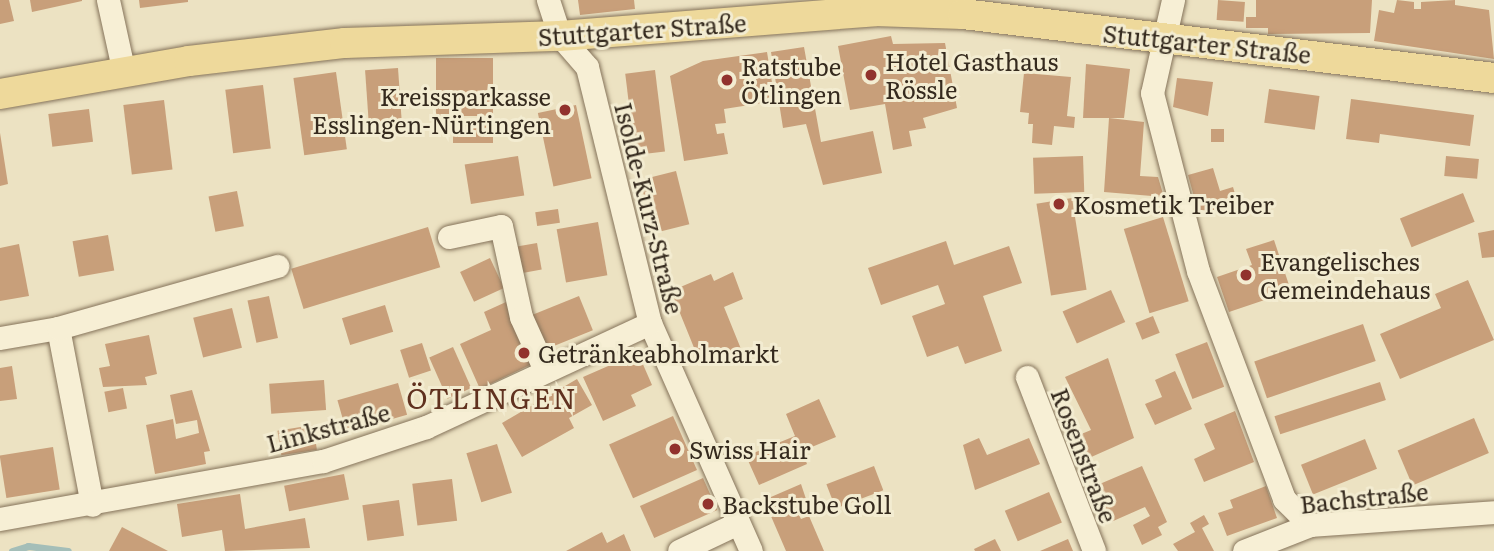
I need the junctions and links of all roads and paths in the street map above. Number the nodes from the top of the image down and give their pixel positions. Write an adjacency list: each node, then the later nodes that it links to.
1 (108, 0): 6 (street)
2 (548, 0): 4 (street)
3 (1173, 0): 5 (street)
4 (560, 36): 5 (main road, Stuttgarter Straße); 6 (main road, Stuttgarter Straße); 11 (street, Isolde-Kurz-Straße)
5 (1161, 37): 7 (main road, Stuttgarter Straße); 20 (street)
6 (124, 73): 8 (main road, Stuttgarter Straße)
7 (1494, 78)
8 (0, 94)
9 (449, 237): 14 (street)
10 (277, 266): 12 (street)
11 (650, 323): 14 (street, Linkstraße); 19 (street, Isolde-Kurz-Straße)
12 (58, 328): 13 (street); 16 (street)
13 (0, 338)
14 (544, 368): 16 (street, Linkstraße)
15 (1027, 377): 23 (street, Rosenstraße)
16 (92, 505): 18 (street, Linkstraße)
17 (1494, 512): 20 (street, Bachstraße)
18 (0, 519)
19 (738, 523): 21 (street); 22 (street, Isolde-Kurz-Straße)
20 (1310, 525): 24 (street, Bachstraße)
21 (679, 551)
22 (751, 551)
23 (1094, 551)
24 (1244, 551)

